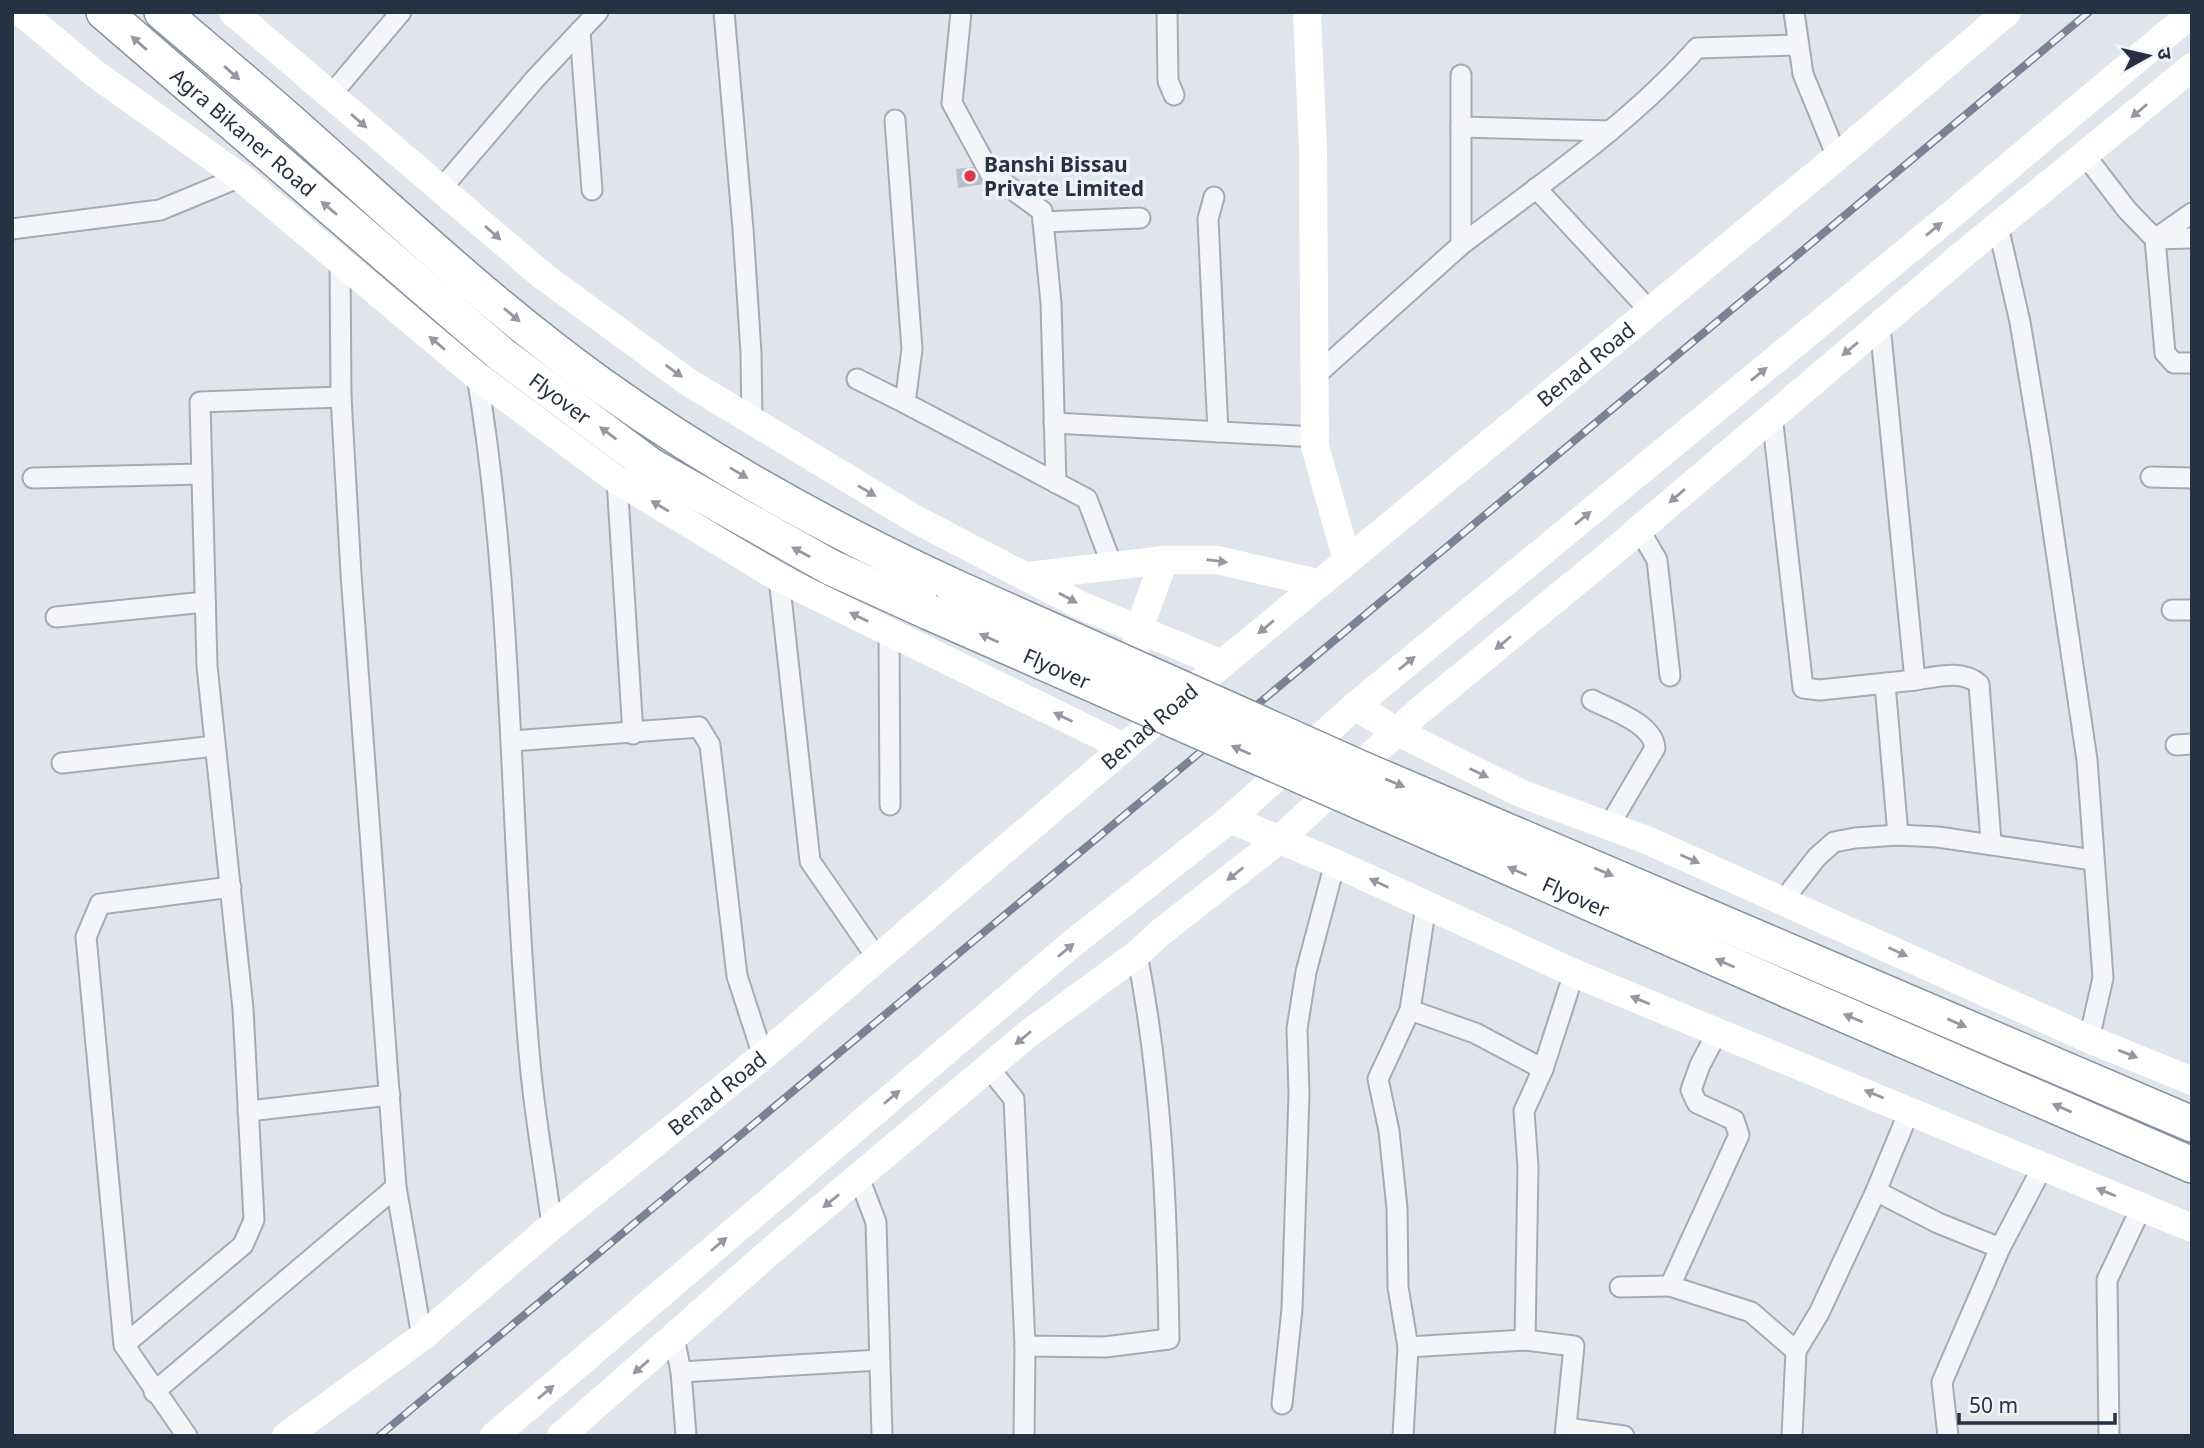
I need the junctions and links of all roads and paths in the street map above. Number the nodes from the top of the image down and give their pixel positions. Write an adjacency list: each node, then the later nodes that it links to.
1 (21, 12): 25 (main road)
2 (104, 12): 38 (highway, Agra Bikaner Road, one-way to 2)
3 (162, 12): 106 (highway, Flyover, one-way to 106, bridge)
4 (233, 12): 19 (main road)
5 (401, 12): 19 (street)
6 (598, 12): 14 (street)
7 (724, 12): 49 (street)
8 (961, 12): 32 (street)
9 (1167, 12): 18 (street)
10 (1307, 12): 44 (main road)
11 (1794, 12): 15 (street)
12 (2007, 12): 24 (main road, Benad Road)
13 (2192, 13): 75 (main road, one-way to 13)
14 (580, 31): 27 (street); 28 (street)
15 (1798, 45): 22 (street); 24 (street)
16 (2192, 67): 23 (main road, one-way to 23)
17 (1461, 75): 21 (street)
18 (1174, 95)
19 (330, 96): 27 (main road, one-way to 27)
20 (895, 120): 47 (street)
21 (1461, 127): 22 (street); 37 (street)
22 (1610, 131): 26 (street)
23 (2085, 155): 33 (main road); 36 (street)
24 (1837, 158): 40 (main road, Benad Road)
25 (240, 177): 34 (street); 39 (main road)
26 (1536, 188): 37 (street); 40 (street)
27 (441, 189): 49 (main road, one-way to 49)
28 (592, 190)
29 (1214, 197): 51 (street)
30 (2192, 213): 36 (street)
31 (1140, 218): 32 (street)
32 (1043, 222): 50 (street)
33 (1998, 226): 41 (main road); 88 (street)
34 (12, 229)
35 (2192, 238): 36 (street)
36 (2155, 239): 42 (street)
37 (1461, 245): 44 (street)
38 (382, 253): 107 (highway, Flyover, one-way to 38, bridge)
39 (340, 263): 43 (main road, one-way to 39); 46 (street)
40 (1650, 311): 61 (main road, Benad Road)
41 (1880, 325): 48 (main road, one-way to 48); 72 (street)
42 (2192, 363)
43 (477, 376): 57 (main road); 78 (street)
44 (1314, 377): 52 (main road)
45 (857, 379): 47 (street)
46 (341, 397): 53 (street); 103 (street)
47 (905, 402): 58 (street)
48 (1772, 415): 59 (main road, one-way to 59); 73 (street)
49 (752, 422): 63 (main road, one-way to 63)
50 (1054, 423): 51 (street); 58 (street)
51 (1218, 432): 52 (street)
52 (1315, 437): 61 (main road)
53 (202, 474): 55 (street); 66 (street)
54 (2151, 477): 56 (street)
55 (33, 478)
56 (2192, 478)
57 (617, 480): 64 (main road, one-way to 57); 77 (street)
58 (1056, 483): 62 (street)
59 (1639, 529): 71 (street); 76 (main road, one-way to 76)
60 (1164, 560): 62 (main road); 65 (main road, one-way to 65); 68 (main road)
61 (1347, 561): 65 (main road, Benad Road)
62 (1113, 568): 63 (main road)
63 (1028, 576): 68 (main road, one-way to 68)
64 (779, 578): 69 (main road, one-way to 64); 94 (street)
65 (1318, 583): 70 (main road, Benad Road, one-way to 70)
66 (205, 602): 67 (street); 79 (street)
67 (56, 617)
68 (1139, 629): 70 (main road); 80 (main road)
69 (889, 631): 80 (main road, one-way to 69); 82 (street)
70 (1222, 663): 80 (main road, Benad Road)
71 (1670, 676)
72 (1915, 680): 73 (street); 87 (street)
73 (1885, 684): 85 (street)
74 (1592, 700): 84 (street)
75 (1355, 706): 76 (main road); 83 (main road)
76 (1396, 731): 84 (main road, one-way to 84); 86 (main road)
77 (633, 734): 78 (street); 99 (street)
78 (512, 741): 113 (street)
79 (215, 746): 81 (street); 90 (street)
80 (1124, 747): 94 (main road, Benad Road)
81 (62, 763)
82 (890, 805)
83 (1230, 819): 86 (main road); 132 (main road, one-way to 83)
84 (1608, 826): 91 (main road, one-way to 91)
85 (1898, 835): 87 (street); 91 (street)
86 (1280, 839): 89 (main road); 93 (main road, one-way to 93)
87 (1990, 842): 88 (street)
88 (2093, 860): 98 (street)
89 (1335, 863): 92 (main road, one-way to 89); 128 (street)
90 (230, 887): 105 (street); 121 (street)
91 (1787, 901): 98 (main road, one-way to 98)
92 (1426, 905): 95 (main road); 96 (street)
93 (1138, 954): 100 (main road, one-way to 100); 122 (street)
94 (877, 958): 99 (main road, Benad Road)
95 (1574, 973): 97 (main road, one-way to 95); 101 (street)
96 (1409, 1010): 101 (street); 123 (street)
97 (1717, 1031): 104 (main road, one-way to 97); 116 (street)
98 (2089, 1039): 102 (main road, one-way to 102)
99 (763, 1056): 113 (main road, Benad Road)
100 (989, 1068): 109 (main road); 122 (street)
101 (1543, 1069): 120 (street)
102 (2192, 1081)
103 (390, 1095): 105 (street); 110 (street)
104 (1910, 1109): 108 (main road); 111 (street)
105 (248, 1111): 121 (street)
106 (2192, 1124)
107 (2192, 1165)
108 (2043, 1167): 112 (main road, one-way to 108); 115 (street)
109 (859, 1178): 119 (main road, one-way to 119); 125 (street)
110 (396, 1187): 118 (street); 127 (street)
111 (1876, 1191): 115 (street); 124 (street)
112 (2142, 1206): 114 (main road); 141 (street)
113 (552, 1226): 118 (main road, Benad Road)
114 (2192, 1228)
115 (2000, 1248): 140 (street)
116 (1670, 1286): 117 (street); 124 (street)
117 (1620, 1287)
118 (422, 1337): 131 (main road, Benad Road)
119 (674, 1337): 126 (street); 133 (main road, one-way to 133)
120 (1525, 1340): 123 (street); 129 (street)
121 (124, 1345): 127 (street)
122 (1025, 1346): 136 (street)
123 (1408, 1347): 137 (street)
124 (1796, 1351): 139 (street)
125 (879, 1360): 126 (street); 135 (street)
126 (681, 1372): 134 (street)
127 (154, 1392): 130 (street)
128 (1282, 1404)
129 (1566, 1432): 138 (street)
130 (187, 1436)
131 (286, 1436)
132 (494, 1436)
133 (561, 1436)
134 (686, 1436)
135 (882, 1436)
136 (1024, 1436)
137 (1403, 1436)
138 (1624, 1436)
139 (1792, 1436)
140 (1948, 1436)
141 (2109, 1436)

